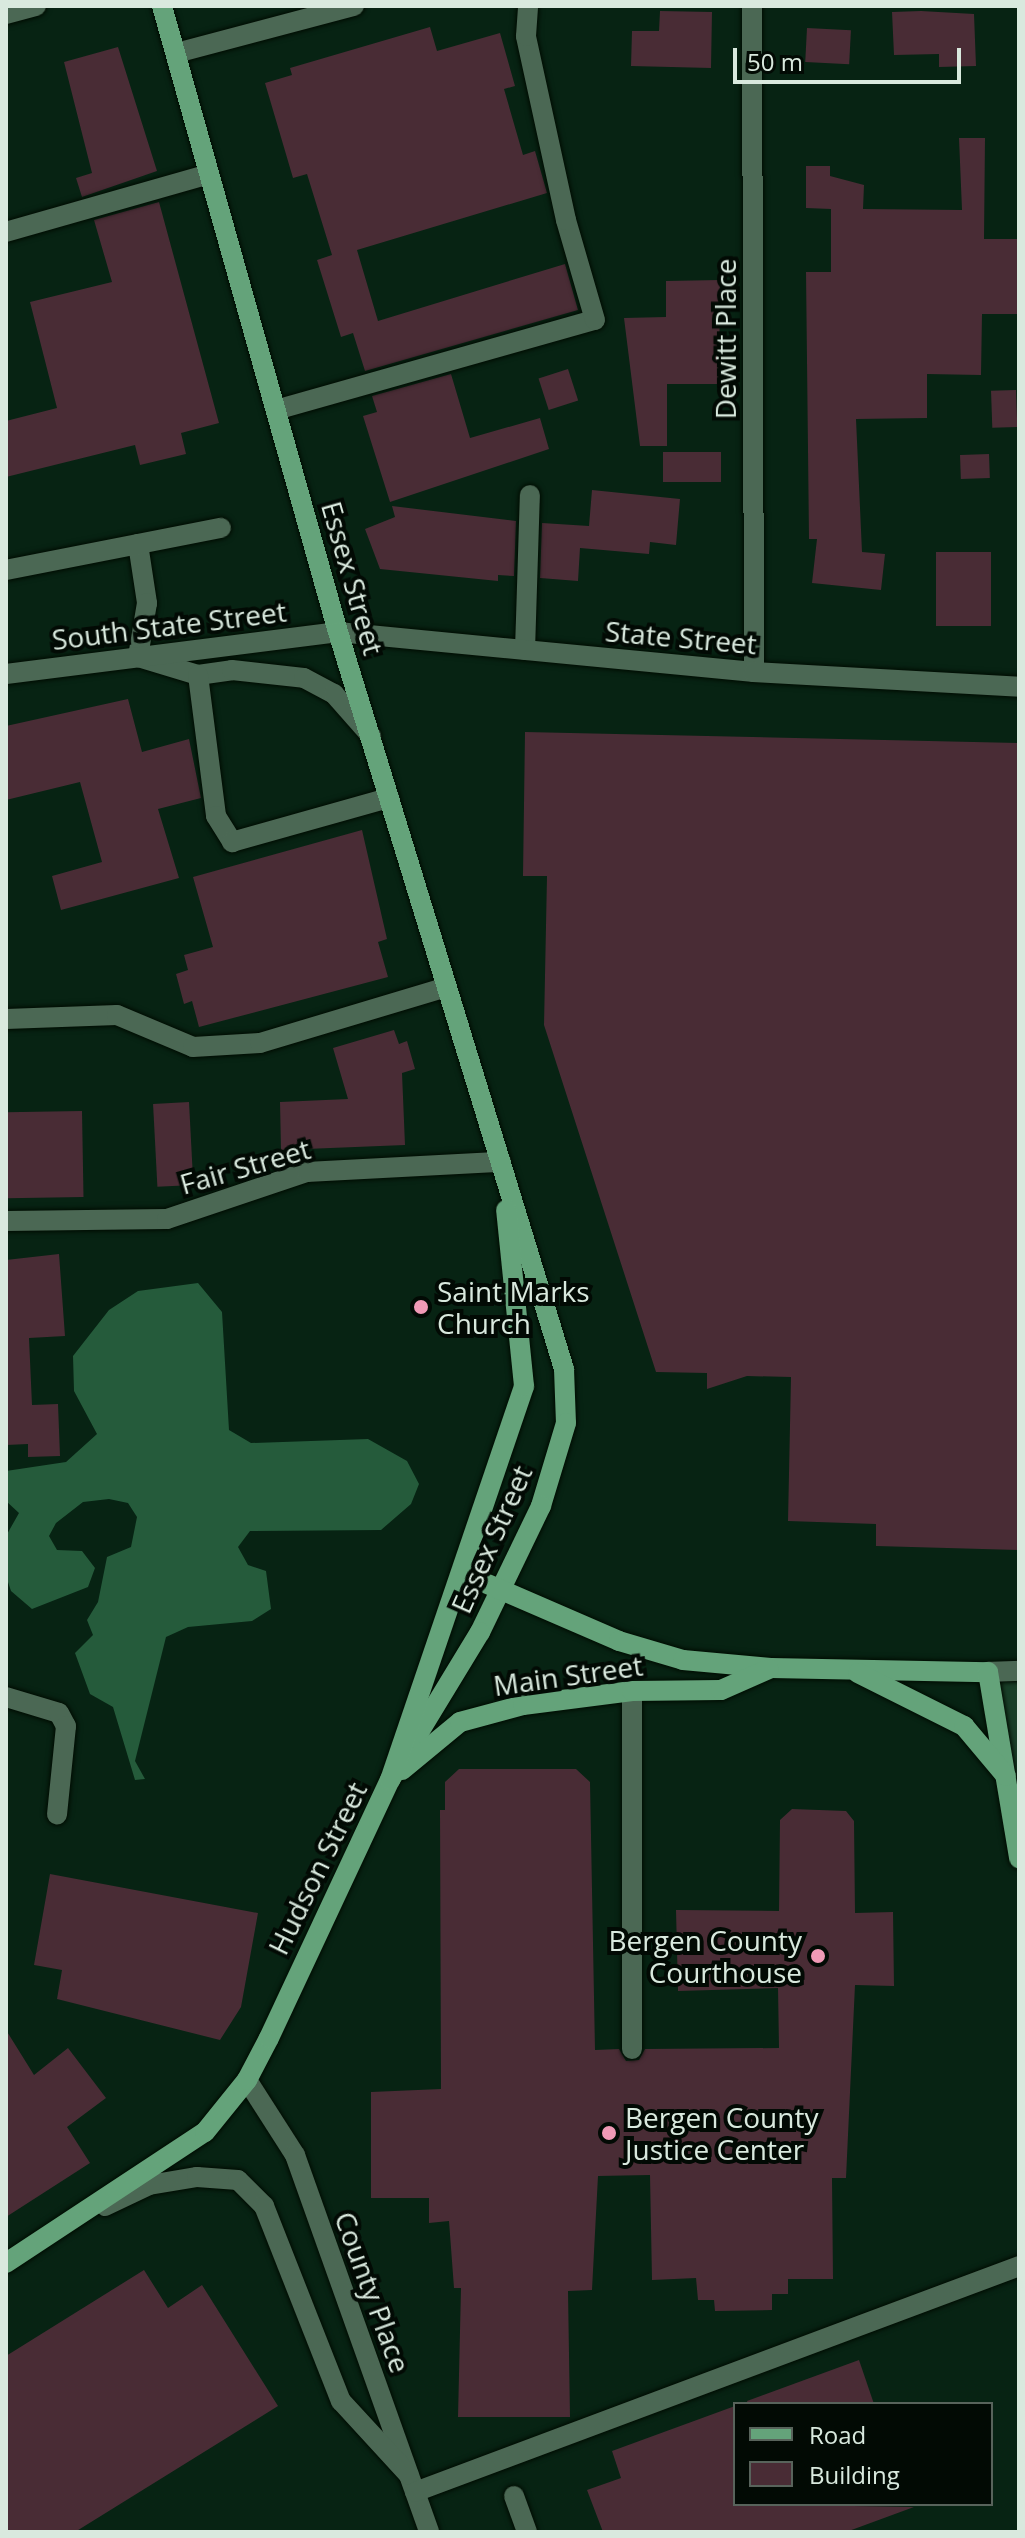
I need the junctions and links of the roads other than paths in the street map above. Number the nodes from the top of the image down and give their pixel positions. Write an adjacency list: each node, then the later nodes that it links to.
1 (36, 6): 6 (street)
2 (162, 6): 7 (main road, Essex Street)
3 (354, 6): 7 (street)
4 (528, 6): 10 (street)
5 (752, 6): 18 (street, Dewitt Place)
6 (6, 14)
7 (176, 53): 8 (main road, Essex Street)
8 (209, 174): 9 (street); 10 (main road, Essex Street)
9 (6, 232)
10 (276, 410): 15 (main road, Essex Street)
11 (530, 495): 16 (street)
12 (221, 528): 13 (street)
13 (138, 544): 14 (street); 17 (street)
14 (6, 570)
15 (338, 632): 16 (street, State Street); 17 (street, South State Street); 22 (main road, Essex Street)
16 (525, 650): 18 (street, State Street)
17 (138, 657): 19 (street, South State Street); 20 (street)
18 (754, 672): 21 (street, State Street)
19 (6, 674)
20 (198, 675): 22 (street); 23 (street)
21 (1019, 687)
22 (371, 736): 23 (main road, Essex Street)
23 (389, 798): 24 (main road, Essex Street)
24 (447, 987): 25 (street); 26 (main road, Essex Street)
25 (6, 1019)
26 (501, 1162): 27 (street, Fair Street); 28 (main road, Essex Street); 30 (main road, Essex Street)
27 (6, 1221)
28 (524, 1386): 29 (main road, Hudson Street)
29 (462, 1573): 30 (main road, Main Street); 38 (main road, Hudson Street)
30 (500, 1588): 31 (main road, Main Street); 38 (main road, Essex Street)
31 (771, 1668): 32 (main road, Main Street); 35 (main road, Main Street)
32 (847, 1668): 34 (main road, Main Street); 37 (main road)
33 (1019, 1671): 34 (street, Main Street)
34 (988, 1672): 37 (main road)
35 (632, 1691): 38 (main road, Main Street); 41 (street)
36 (6, 1697): 39 (street)
37 (1007, 1777): 40 (main road)
38 (390, 1780): 42 (main road, Hudson Street)
39 (57, 1815)
40 (1019, 1858)
41 (632, 2049)
42 (247, 2080): 43 (main road, Hudson Street); 48 (street, County Place)
43 (72, 2222): 44 (main road, Hudson Street); 46 (street)
44 (6, 2263)
45 (1019, 2266): 48 (street)
46 (353, 2413): 47 (street); 48 (street)
47 (368, 2454)
48 (412, 2484): 50 (street, County Place)
49 (514, 2496): 51 (street)
50 (429, 2532)
51 (527, 2532)

